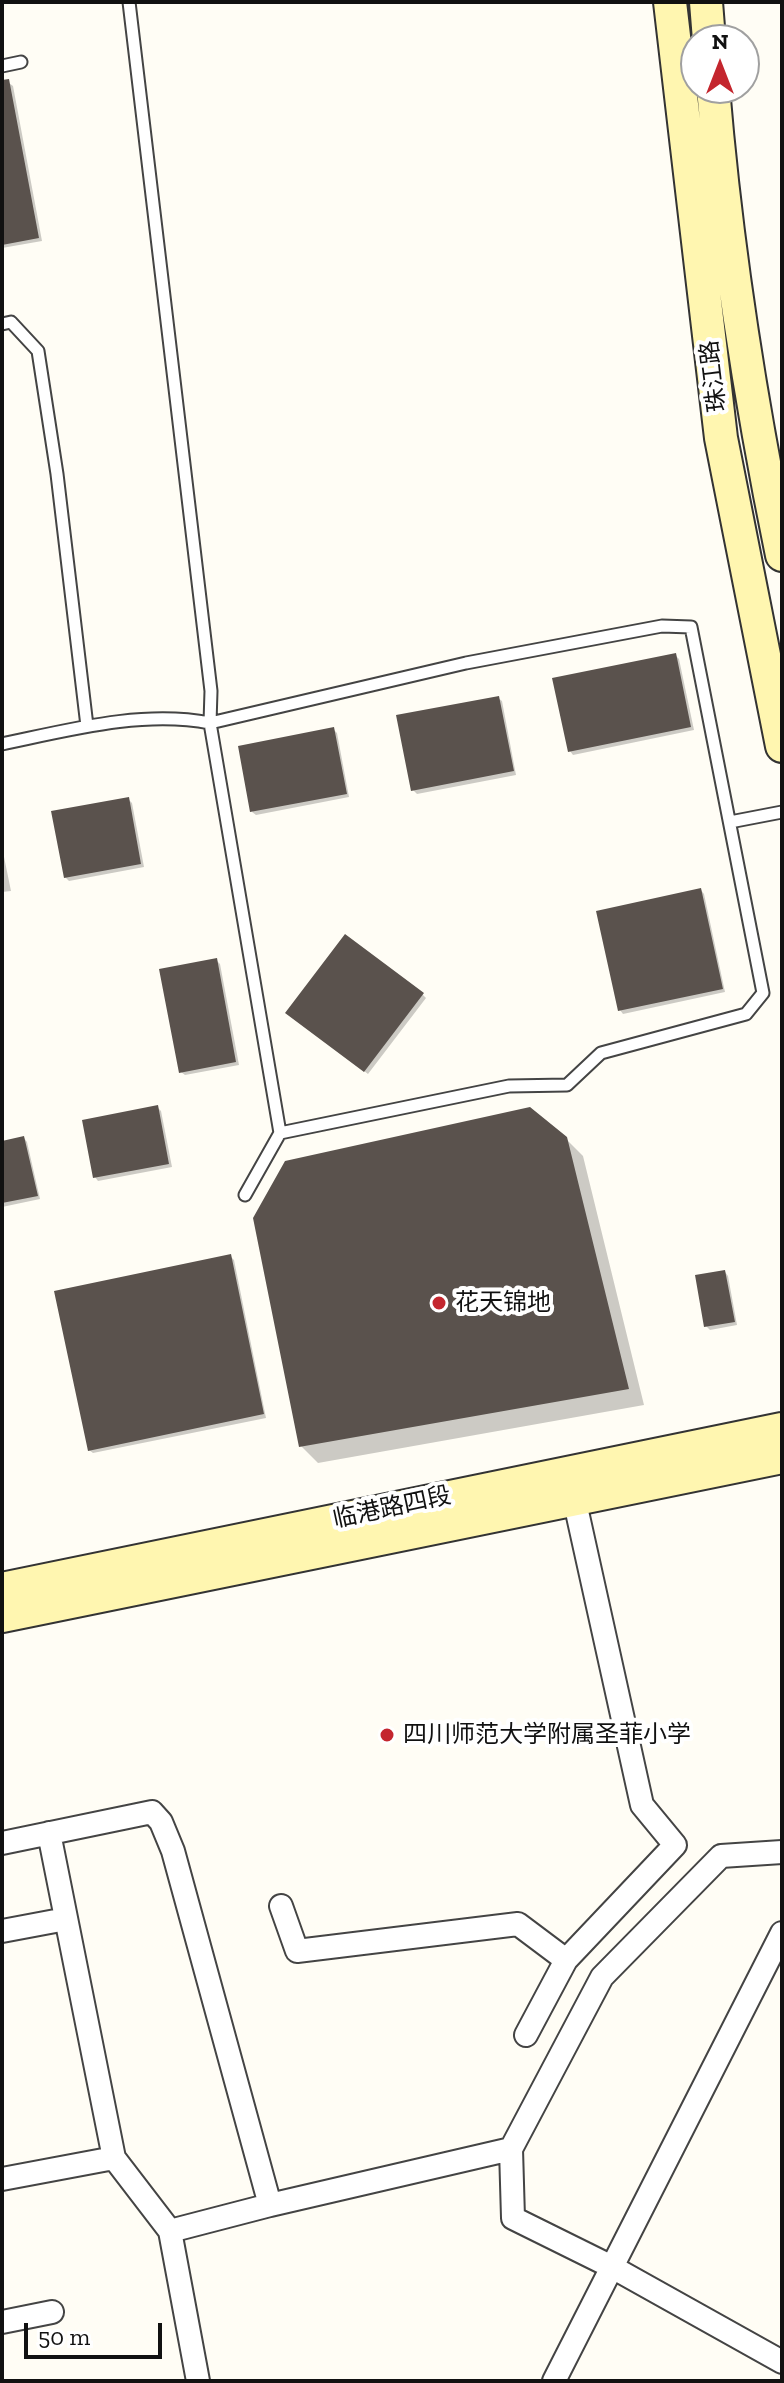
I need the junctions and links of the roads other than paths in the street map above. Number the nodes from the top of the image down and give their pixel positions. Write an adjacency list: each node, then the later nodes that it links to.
1 (129, 2): 10 (lane)
2 (670, 2): 13 (main road, 珠江路)
3 (706, 2): 4 (main road)
4 (708, 24)
5 (21, 62): 6 (lane)
6 (2, 66)
7 (714, 104): 9 (main road, 珠江路)
8 (2, 324): 11 (lane)
9 (782, 555)
10 (210, 723): 11 (lane); 15 (lane); 16 (lane)
11 (87, 726): 12 (lane)
12 (2, 744)
13 (782, 746)
14 (782, 812): 15 (lane)
15 (730, 822): 16 (lane)
16 (280, 1133): 17 (lane)
17 (245, 1195)
18 (782, 1429): 20 (main road, 临港路四段)
19 (782, 1457): 20 (main road, 临港路四段)
20 (571, 1486): 21 (main road, 临港路四段); 22 (main road, 临港路四段); 30 (street)
21 (2, 1589)
22 (2, 1616)
23 (49, 1833): 24 (street); 27 (street); 35 (street)
24 (2, 1843)
25 (782, 1852): 32 (street)
26 (281, 1906): 30 (street)
27 (66, 1919): 28 (street); 33 (street)
28 (2, 1931)
29 (782, 1933): 37 (street)
30 (566, 1960): 31 (street)
31 (526, 2035)
32 (511, 2149): 35 (street); 37 (street)
33 (114, 2158): 34 (street); 36 (street)
34 (2, 2179)
35 (270, 2205): 36 (street)
36 (170, 2231): 41 (street)
37 (612, 2267): 40 (street); 42 (street)
38 (52, 2312): 39 (street)
39 (2, 2322)
40 (782, 2362)
41 (198, 2381)
42 (554, 2381)

